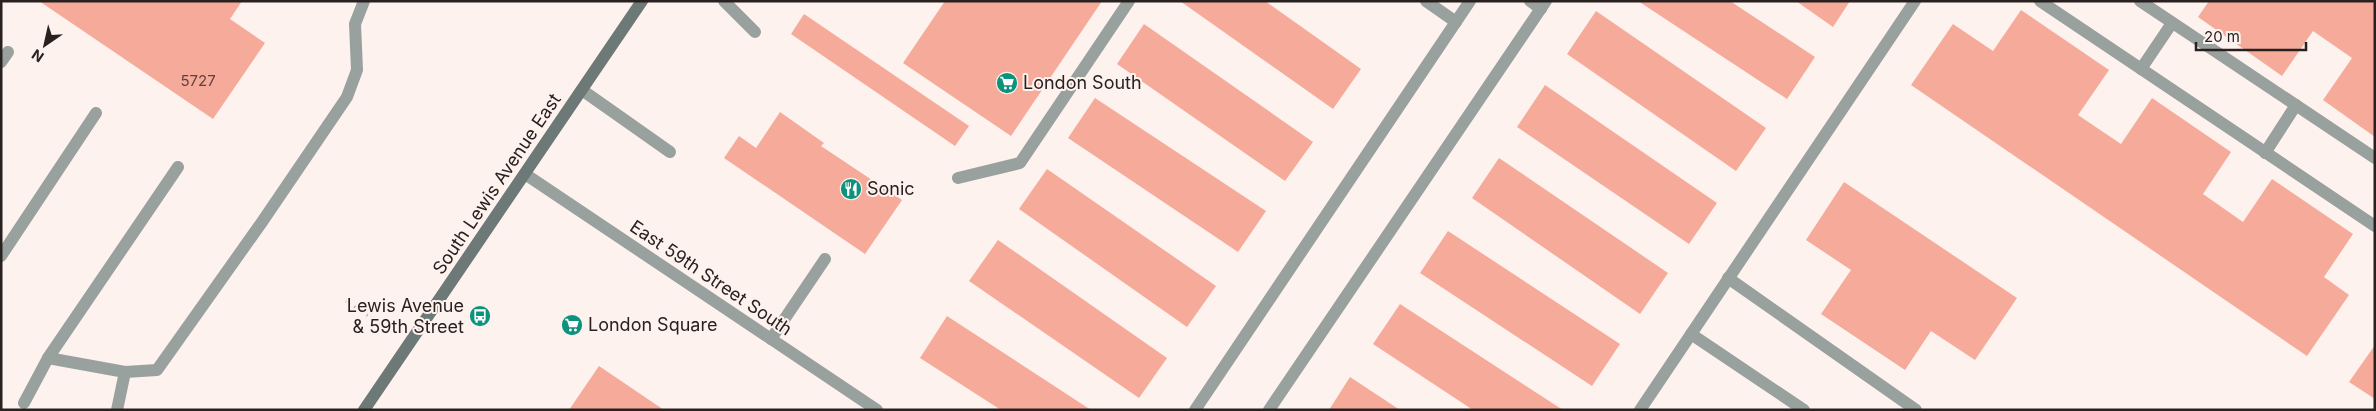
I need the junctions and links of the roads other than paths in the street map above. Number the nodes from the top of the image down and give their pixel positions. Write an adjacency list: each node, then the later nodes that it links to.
1 (364, 1): 32 (street)
2 (642, 1): 16 (main road, South Lewis Avenue East)
3 (724, 1): 14 (street)
4 (1129, 1): 24 (street)
5 (1426, 1): 12 (street)
6 (1470, 1): 12 (street)
7 (1530, 1): 11 (street)
8 (1915, 1): 28 (street)
9 (2040, 1): 15 (street)
10 (2140, 1): 13 (street)
11 (1544, 5): 38 (street)
12 (1456, 22): 37 (street)
13 (2172, 23): 15 (street); 17 (street)
14 (755, 32)
15 (2141, 69): 20 (street)
16 (582, 90): 19 (street); 23 (main road, South Lewis Avenue East)
17 (2296, 105): 20 (street); 21 (street)
18 (96, 113): 26 (street)
19 (670, 152)
20 (2265, 152): 25 (street)
21 (2375, 158)
22 (178, 167): 31 (street)
23 (526, 174): 30 (street, East 59th Street South); 35 (main road, South Lewis Avenue East)
24 (958, 178)
25 (2375, 226)
26 (1, 256)
27 (825, 259): 30 (street)
28 (1728, 278): 29 (street); 41 (street)
29 (1691, 334): 39 (street); 40 (street)
30 (771, 339): 36 (street, East 59th Street South)
31 (48, 358): 32 (street); 33 (street)
32 (125, 372): 34 (street)
33 (24, 403)
34 (116, 410)
35 (364, 410)
36 (877, 410)
37 (1195, 410)
38 (1269, 410)
39 (1640, 410)
40 (1804, 410)
41 (1916, 410)

